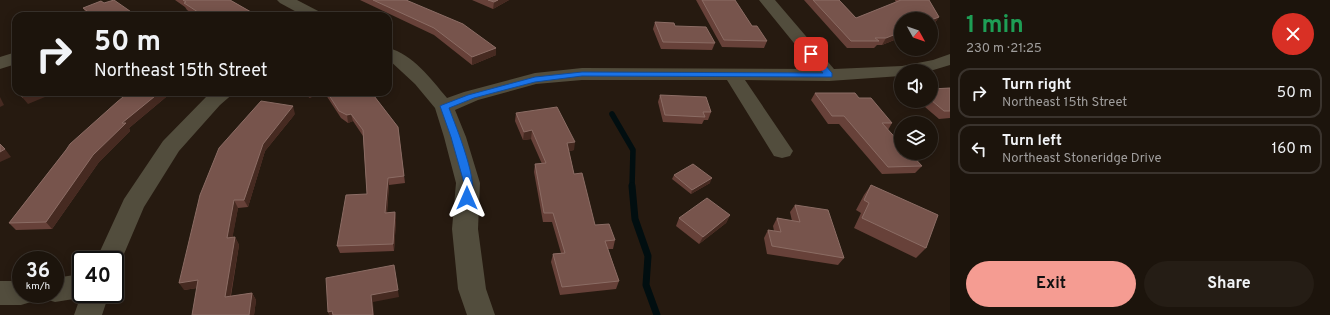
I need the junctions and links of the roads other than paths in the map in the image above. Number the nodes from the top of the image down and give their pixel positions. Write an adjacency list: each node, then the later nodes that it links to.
1 (285, 0): 3 (street)
2 (767, 0): 11 (street)
3 (308, 12)
4 (392, 55): 13 (street)
5 (12, 59): 7 (street)
6 (948, 62): 8 (street)
7 (0, 64)
8 (938, 64)
9 (894, 71): 11 (street)
10 (732, 74): 11 (street); 13 (street); 14 (street)
11 (829, 75)
12 (220, 96): 15 (street)
13 (444, 106): 20 (street)
14 (782, 151)
15 (112, 251)
16 (0, 293): 17 (street)
17 (12, 293)
18 (92, 303): 19 (street)
19 (88, 315)
20 (481, 315)

